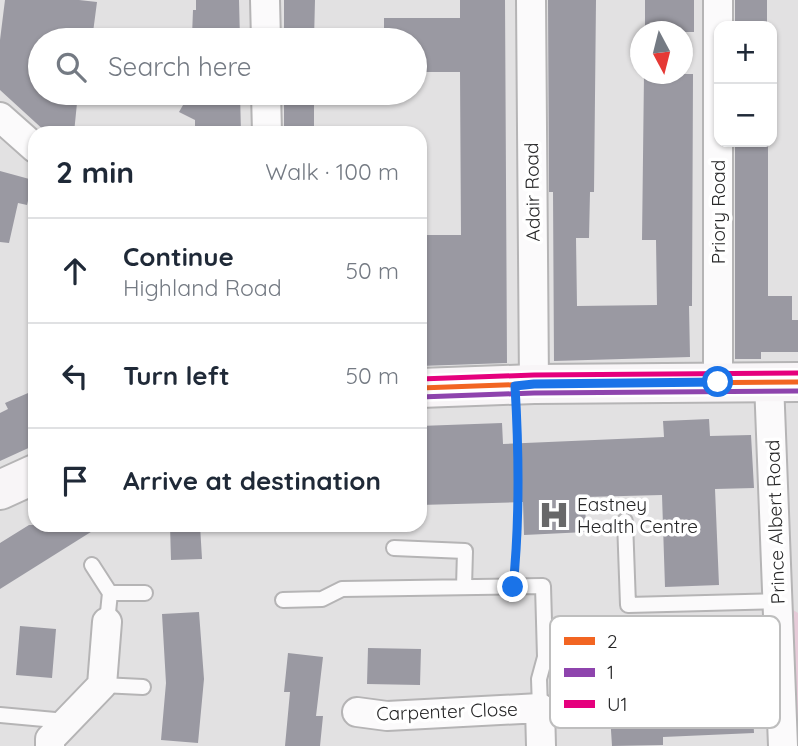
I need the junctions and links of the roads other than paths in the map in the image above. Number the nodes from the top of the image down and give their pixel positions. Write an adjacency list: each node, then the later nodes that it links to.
1 (265, 0): 4 (street)
2 (531, 0): 11 (street, Adair Road)
3 (718, 0): 9 (street, Priory Road)
4 (266, 28)
5 (266, 105): 7 (street)
6 (0, 117): 8 (street)
7 (267, 126)
8 (28, 142)
9 (718, 382): 10 (main road); 11 (main road)
10 (784, 382): 20 (street, Prince Albert Road)
11 (525, 385): 12 (main road)
12 (427, 388)
13 (625, 521): 20 (lane)
14 (394, 548): 16 (lane)
15 (92, 565): 17 (lane)
16 (464, 587): 19 (lane); 26 (lane)
17 (110, 593): 18 (lane); 22 (lane)
18 (145, 593)
19 (283, 600)
20 (779, 601): 21 (street, Prince Albert Road)
21 (779, 616)
22 (107, 622): 24 (street)
23 (780, 637): 32 (street, Prince Albert Road)
24 (102, 685): 25 (lane); 29 (street)
25 (143, 687)
26 (540, 708): 27 (street, Carpenter Close); 31 (street, Carpenter Close)
27 (357, 712)
28 (0, 715): 29 (lane)
29 (67, 721): 30 (street)
30 (50, 746)
31 (541, 746)
32 (783, 746)

